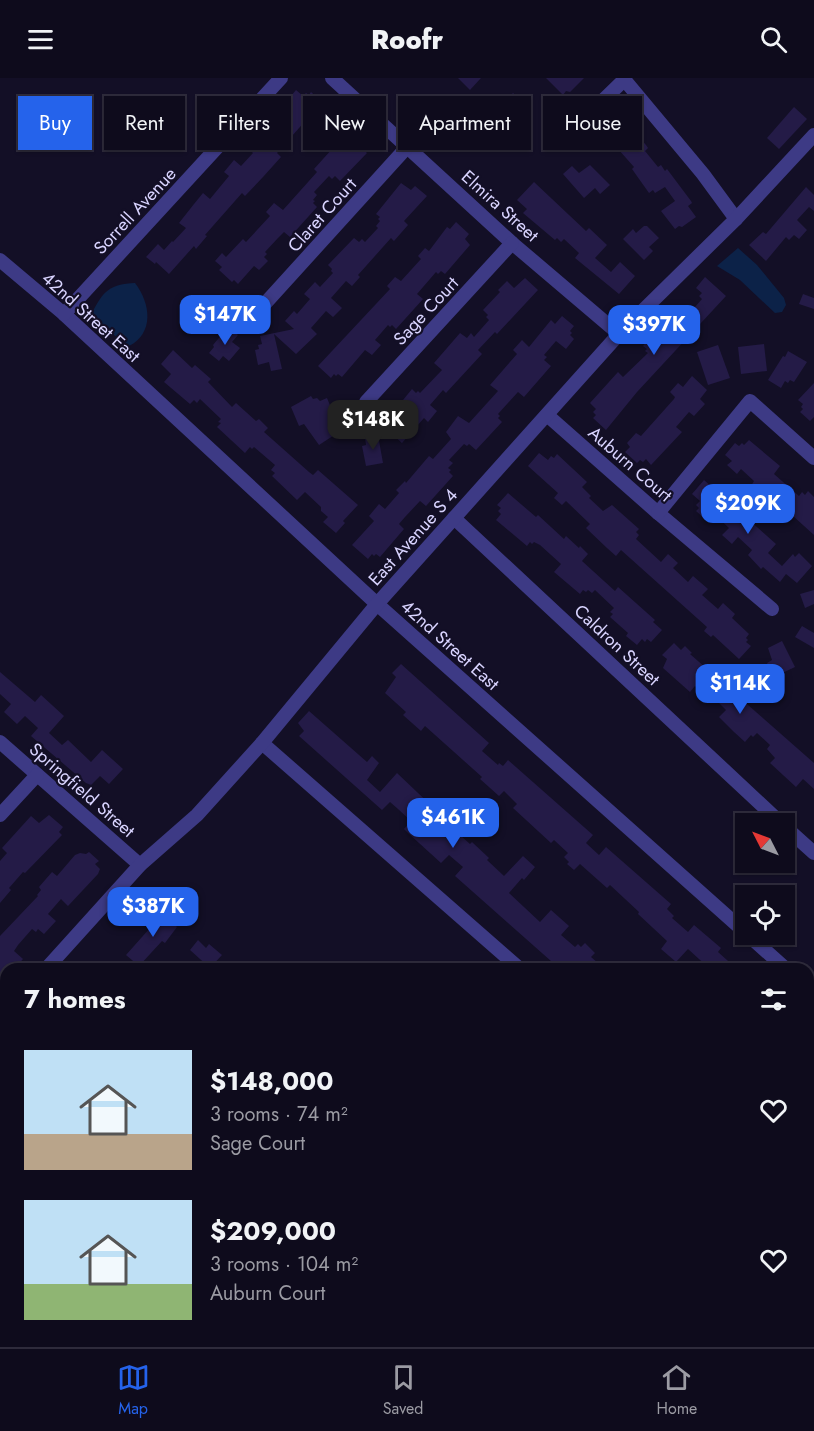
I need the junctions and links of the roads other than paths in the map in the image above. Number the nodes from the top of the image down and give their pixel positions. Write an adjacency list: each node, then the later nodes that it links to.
1 (281, 78): 13 (street, Sorrell Avenue)
2 (332, 78): 6 (street, Elmira Street)
3 (624, 79): 4 (street); 9 (street)
4 (607, 96)
5 (814, 135): 9 (street, East Avenue S 4)
6 (398, 137)
7 (404, 150): 12 (street, Claret Court)
8 (412, 150): 10 (street, Elmira Street)
9 (736, 219): 14 (street, East Avenue S 4)
10 (512, 243): 14 (street, Elmira Street); 15 (street, Sage Court)
11 (0, 260): 13 (street, 42nd Street East)
12 (261, 308)
13 (64, 315): 20 (street, 42nd Street East)
14 (619, 334): 16 (street, East Avenue S 4)
15 (366, 402)
16 (547, 415): 18 (street, Auburn Court); 19 (street, East Avenue S 4)
17 (814, 458): 18 (street)
18 (658, 513): 21 (street, Auburn Court)
19 (454, 518): 20 (street, East Avenue S 4); 25 (street, Caldron Street)
20 (377, 604): 23 (street, East Avenue S 4); 30 (street, 42nd Street East)
21 (772, 609)
22 (0, 742): 24 (street, Springfield Street)
23 (262, 743): 29 (street, East Avenue S 4); 33 (street)
24 (38, 775): 26 (street); 29 (street, Springfield Street)
25 (770, 813)
26 (0, 815)
27 (795, 836): 28 (street, Caldron Street)
28 (814, 853)
29 (140, 865): 32 (street, East Avenue S 4)
30 (735, 924)
31 (759, 945): 34 (street, 42nd Street East)
32 (51, 963)
33 (513, 963)
34 (779, 963)

